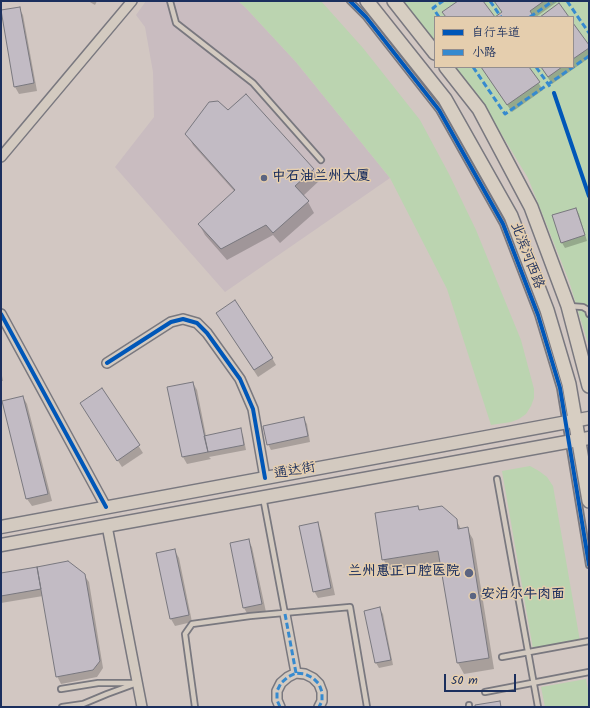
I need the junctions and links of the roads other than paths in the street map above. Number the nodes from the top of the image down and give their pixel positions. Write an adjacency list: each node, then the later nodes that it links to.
1 (132, 1): 8 (street)
2 (170, 1): 9 (lane)
3 (350, 1): 16 (lane)
4 (367, 1): 16 (main road, 北滨河西路)
5 (394, 1): 6 (main road)
6 (434, 52)
7 (447, 68): 10 (main road, 北滨河西路)
8 (1, 157)
9 (321, 160)
10 (568, 306): 12 (lane); 14 (main road, 北滨河西路)
11 (1, 314): 22 (street)
12 (589, 314)
13 (106, 363): 18 (street)
14 (589, 386)
15 (589, 418): 16 (main road, 通达街)
16 (570, 422): 17 (main road, 北滨河西路); 18 (main road, 通达街)
17 (579, 440): 20 (main road, 通达街); 21 (main road, 北滨河西路); 26 (lane)
18 (265, 478): 22 (main road, 通达街)
19 (497, 479): 29 (lane)
20 (263, 497): 24 (main road, 通达街); 27 (lane)
21 (589, 501)
22 (106, 507): 23 (main road, 通达街)
23 (1, 526)
24 (107, 526): 25 (main road, 通达街); 34 (street)
25 (1, 545)
26 (589, 565)
27 (285, 614): 32 (street); 40 (lane); 43 (lane)
28 (589, 641): 29 (lane)
29 (528, 652): 30 (lane); 33 (lane)
30 (502, 657)
31 (589, 672): 33 (lane)
32 (296, 674): 41 (street); 42 (street)
33 (534, 682): 36 (lane); 44 (lane)
34 (137, 683): 35 (lane); 37 (lane); 39 (street)
35 (61, 688)
36 (485, 692)
37 (85, 706): 38 (lane)
38 (62, 707)
39 (142, 707)
40 (196, 707)
41 (280, 707)
42 (319, 707)
43 (367, 707)
44 (538, 707)

